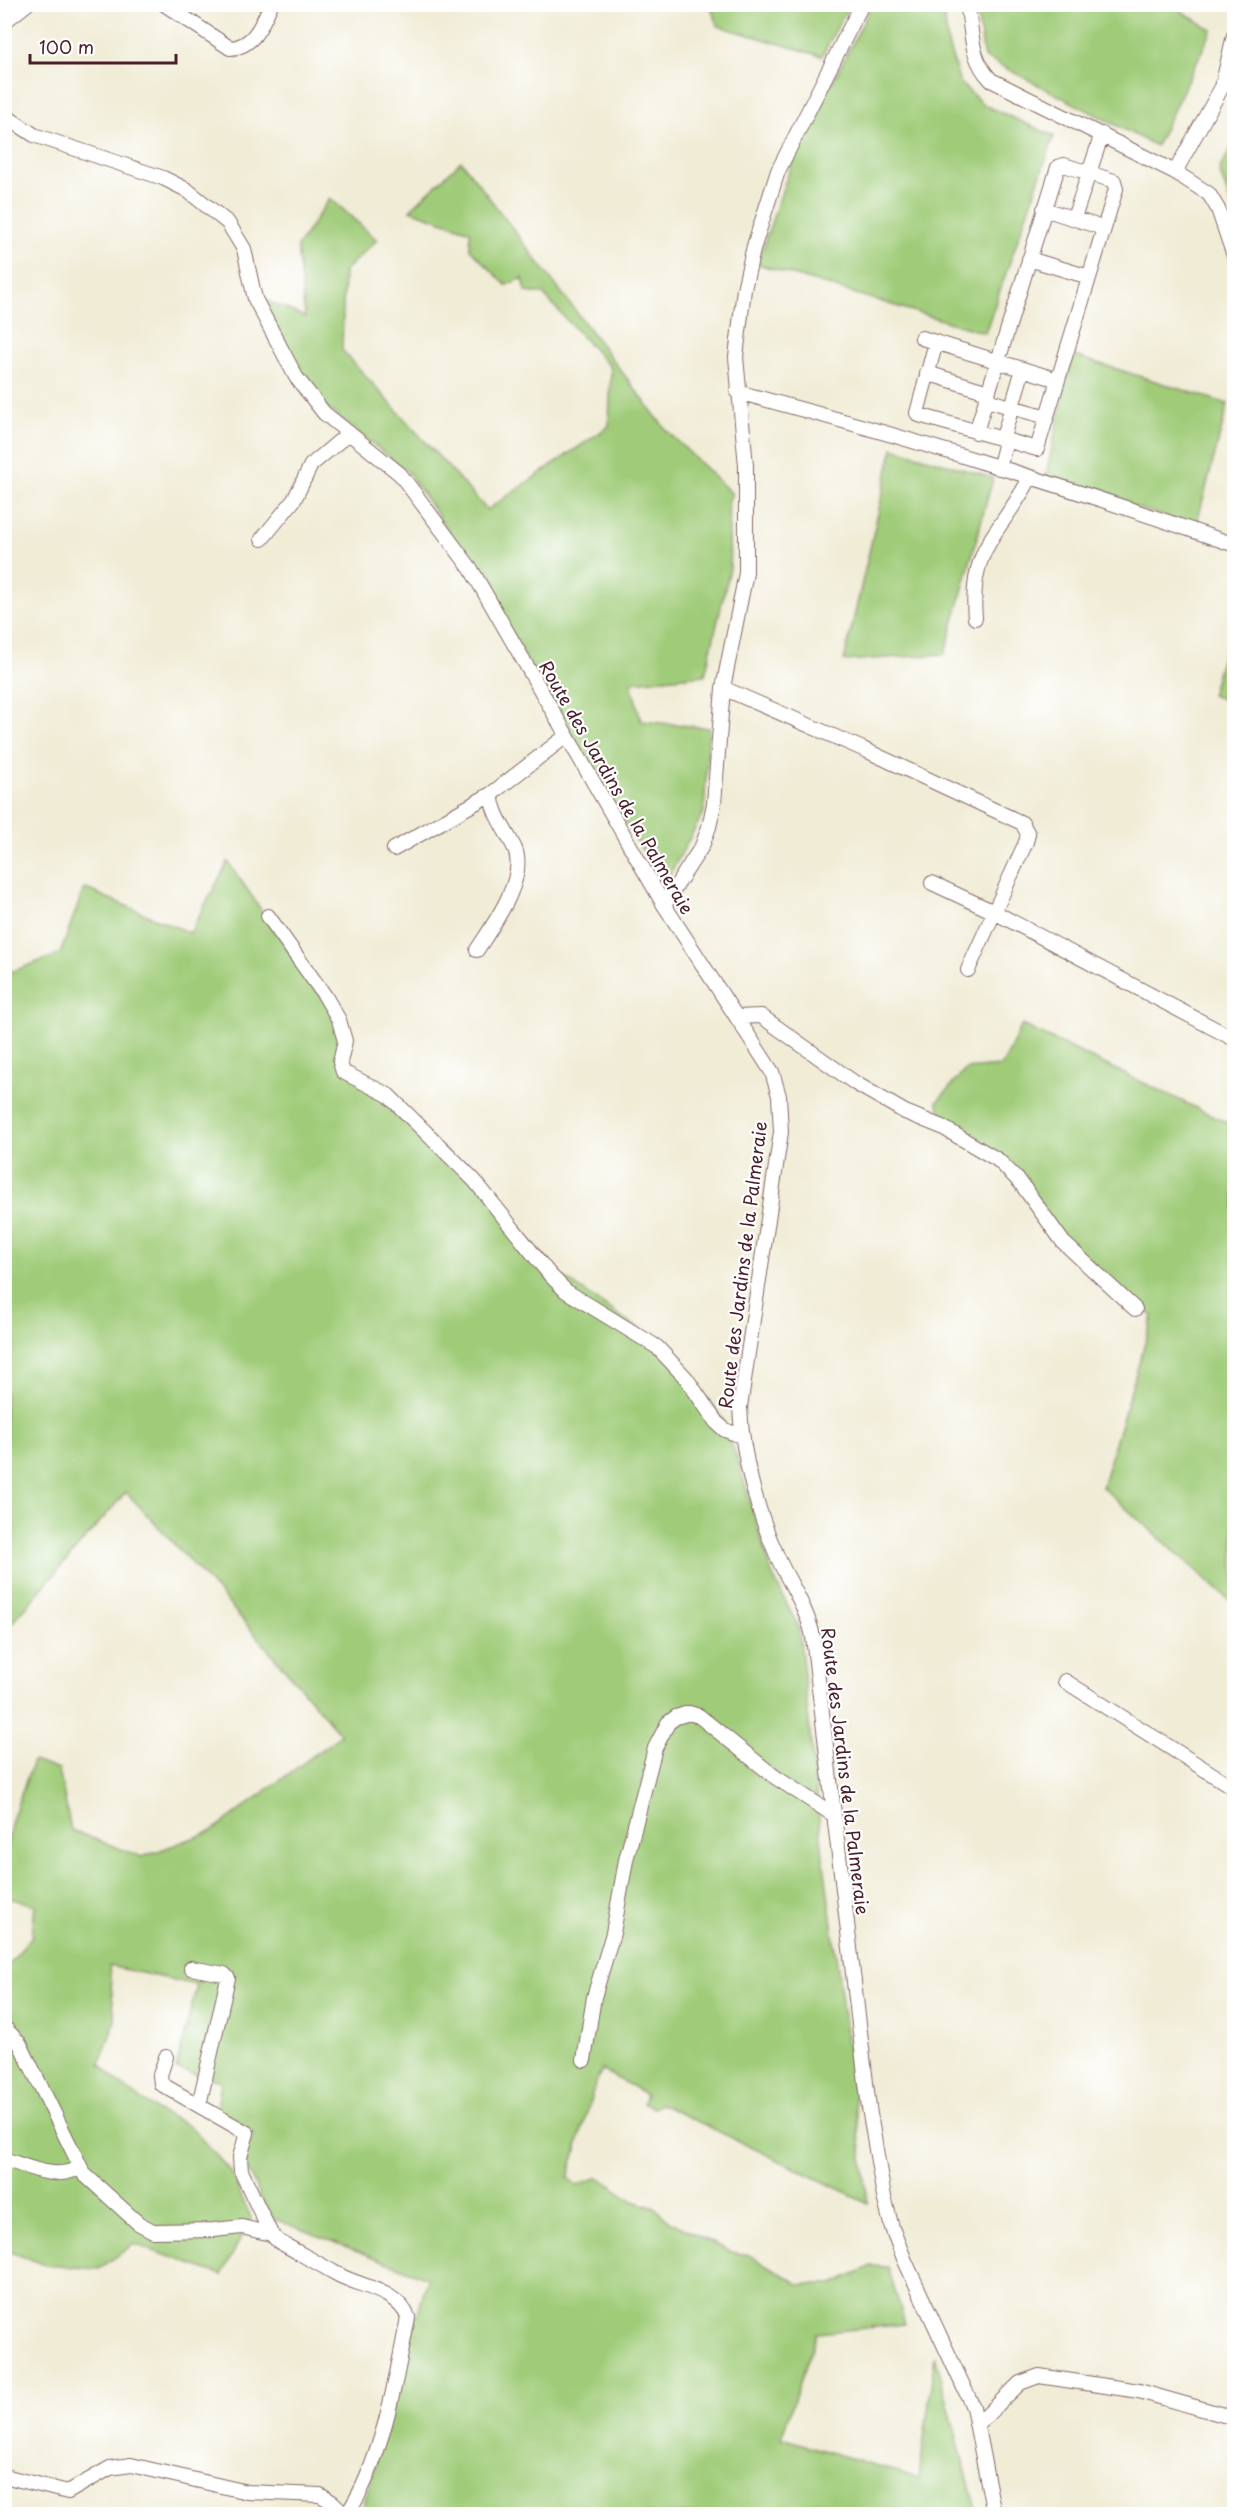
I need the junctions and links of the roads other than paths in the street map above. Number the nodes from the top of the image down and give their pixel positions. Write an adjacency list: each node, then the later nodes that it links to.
1 (27, 4): 6 (street)
2 (164, 4): 3 (street)
3 (271, 4)
4 (862, 4): 24 (street)
5 (967, 4): 9 (street)
6 (4, 22)
7 (1234, 35): 11 (street)
8 (4, 115): 29 (street, Route des Jardins de la Palmeraie)
9 (1102, 134): 10 (street); 11 (street)
10 (1089, 172): 12 (street); 13 (street); 14 (street)
11 (1175, 172): 15 (street)
12 (1044, 209): 13 (street); 16 (street)
13 (1074, 218): 14 (street)
14 (1103, 228): 17 (street)
15 (1234, 256)
16 (1029, 259): 17 (street); 20 (street)
17 (1089, 277): 23 (street)
18 (922, 338): 19 (street)
19 (936, 342): 20 (street); 22 (street)
20 (998, 361): 21 (street); 25 (street)
21 (1027, 370): 23 (street); 26 (street)
22 (927, 373): 25 (street); 28 (street)
23 (1058, 380): 27 (street)
24 (737, 392): 31 (street); 36 (street)
25 (987, 396): 26 (street); 28 (street)
26 (1016, 408): 27 (street); 30 (street)
27 (1047, 417): 30 (street)
28 (976, 432): 30 (street)
29 (349, 433): 33 (street); 37 (street, Route des Jardins de la Palmeraie)
30 (1006, 442): 31 (street)
31 (999, 468): 32 (street)
32 (1030, 478): 34 (street); 35 (street)
33 (262, 539)
34 (1232, 544)
35 (975, 618)
36 (723, 688): 41 (street); 42 (street)
37 (565, 737): 38 (street); 41 (street, Route des Jardins de la Palmeraie)
38 (490, 794): 39 (street); 44 (street)
39 (394, 849)
40 (932, 883): 42 (street)
41 (664, 905): 46 (street, Route des Jardins de la Palmeraie)
42 (994, 912): 45 (street); 47 (street)
43 (268, 916): 49 (street)
44 (477, 950)
45 (968, 970)
46 (737, 1017): 48 (street); 49 (street, Route des Jardins de la Palmeraie)
47 (1234, 1039)
48 (1135, 1309)
49 (741, 1436): 52 (street, Route des Jardins de la Palmeraie)
50 (1065, 1681): 51 (street)
51 (1234, 1788)
52 (834, 1815): 56 (street); 62 (street, Route des Jardins de la Palmeraie)
53 (191, 1968): 57 (street)
54 (4, 2027): 59 (street)
55 (166, 2057): 57 (street)
56 (584, 2060)
57 (199, 2105): 60 (street)
58 (4, 2159): 59 (street)
59 (80, 2167): 60 (street)
60 (271, 2234): 64 (street)
61 (1234, 2418): 62 (street)
62 (978, 2424): 65 (street, Route des Jardins de la Palmeraie)
63 (4, 2476): 64 (street)
64 (346, 2514)
65 (994, 2514)

